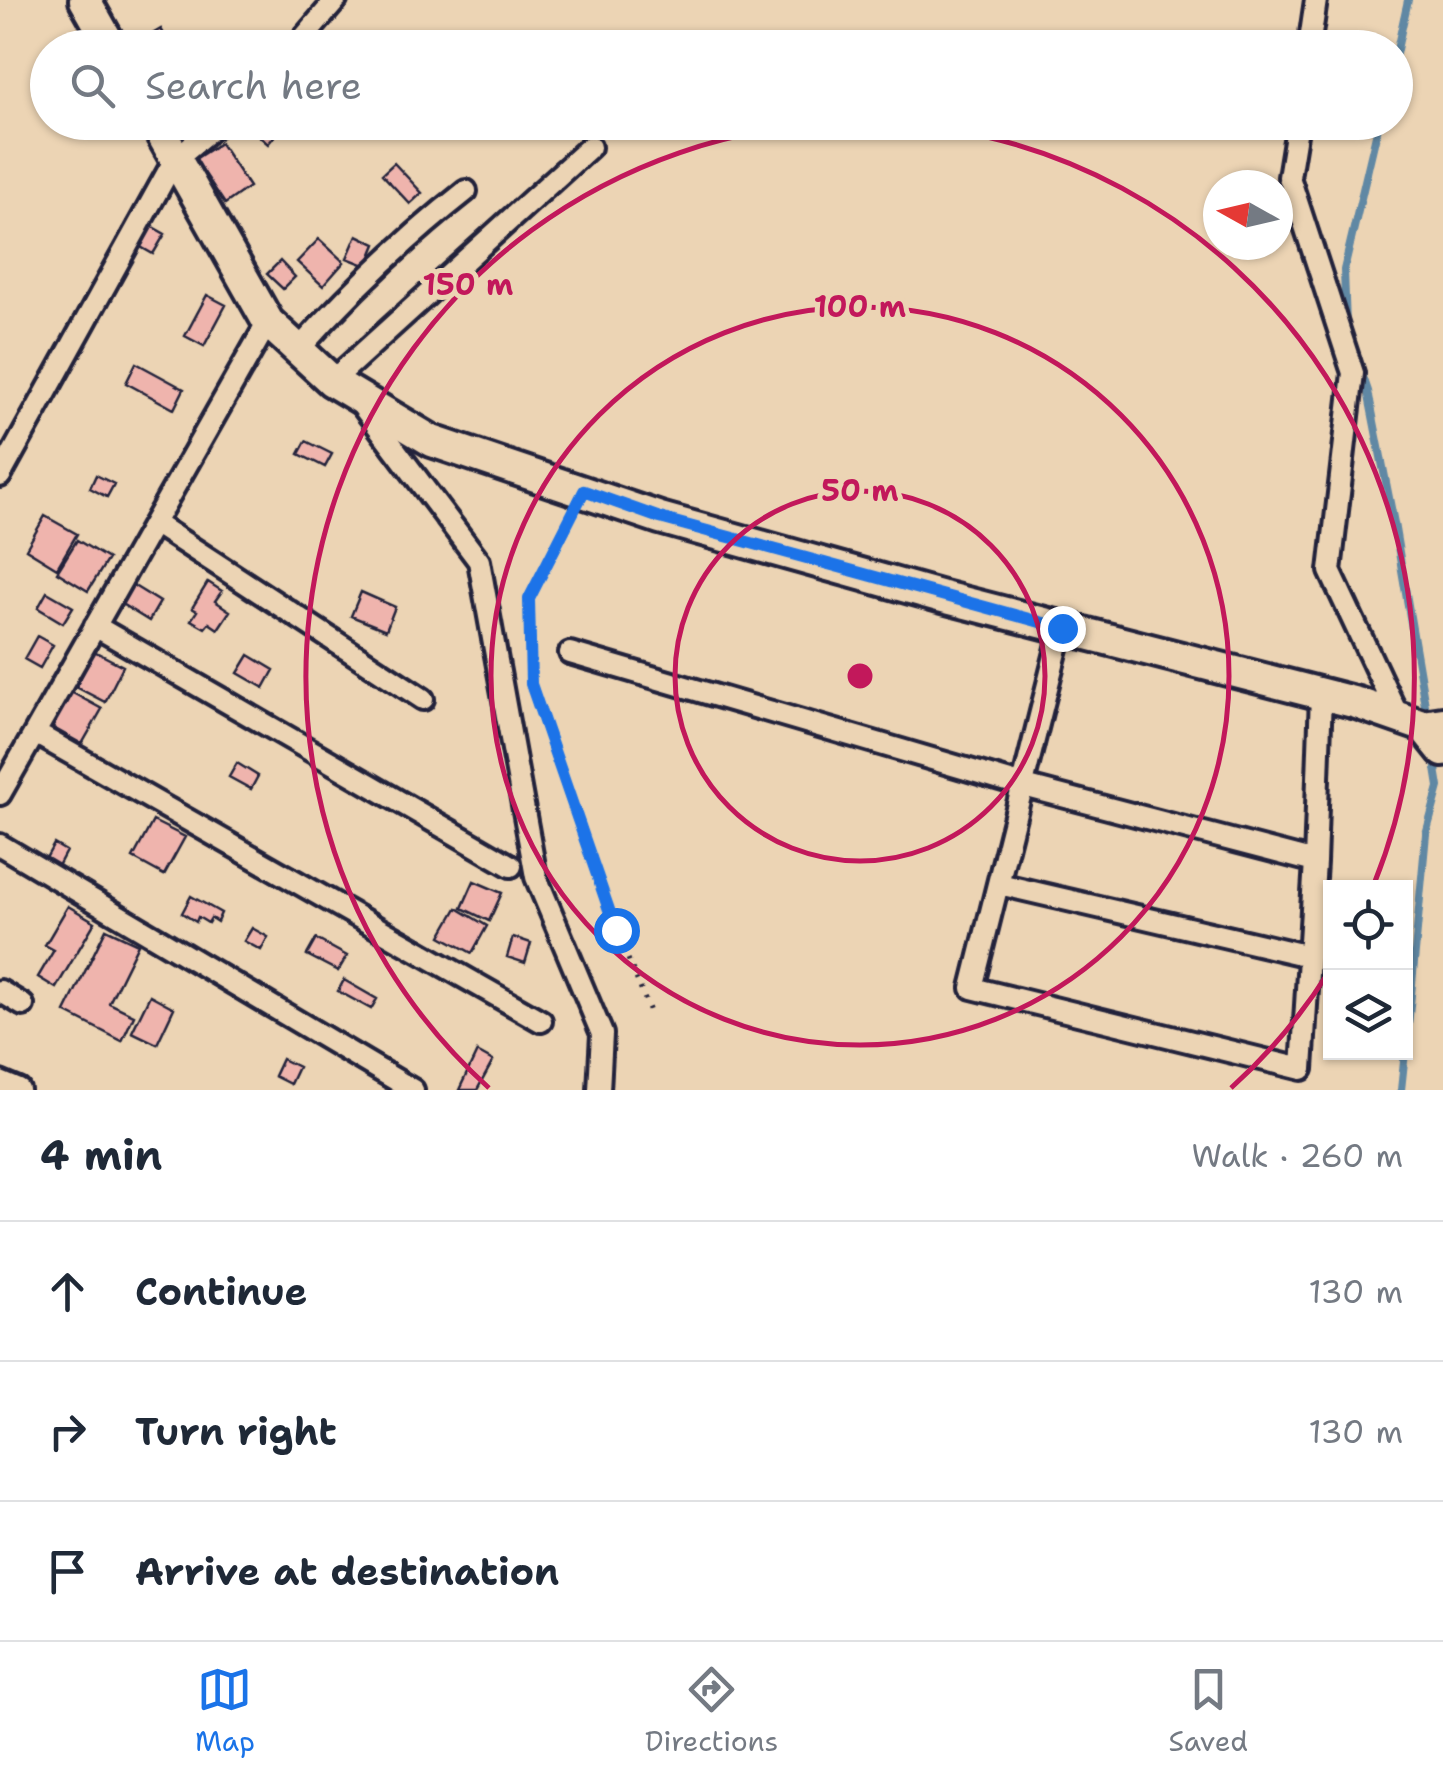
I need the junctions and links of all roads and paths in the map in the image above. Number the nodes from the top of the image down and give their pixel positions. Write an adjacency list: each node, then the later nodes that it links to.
1 (86, 0): 4 (street)
2 (336, 0): 5 (street)
3 (1316, 0): 6 (street)
4 (102, 30)
5 (310, 30)
6 (1311, 30)
7 (165, 140): 11 (street)
8 (198, 140): 11 (street)
9 (1295, 140): 24 (street)
10 (590, 147): 15 (street)
11 (175, 158): 13 (street); 16 (street)
12 (466, 191): 14 (street)
13 (268, 322): 14 (street); 18 (street)
14 (297, 351): 15 (street)
15 (343, 387): 17 (street); 41 (street)
16 (0, 476)
17 (584, 491): 20 (street); 36 (path)
18 (154, 522): 19 (street); 23 (street)
19 (95, 626): 25 (street); 31 (street)
20 (1062, 628): 22 (street); 27 (street)
21 (570, 652): 27 (street)
22 (1321, 694): 24 (street); 30 (street)
23 (423, 698)
24 (1422, 722): 26 (street)
25 (35, 733): 28 (street); 37 (street)
26 (1443, 751)
27 (1024, 786): 30 (street); 32 (street)
28 (0, 794)
29 (0, 845): 40 (street)
30 (1315, 862): 33 (street)
31 (511, 866)
32 (999, 884): 33 (street); 33 (street)
33 (1309, 956)
34 (0, 991): 35 (street)
35 (23, 1005)
36 (651, 1014)
37 (541, 1020)
38 (0, 1082): 39 (street)
39 (18, 1090)
40 (414, 1090)
41 (600, 1090)

